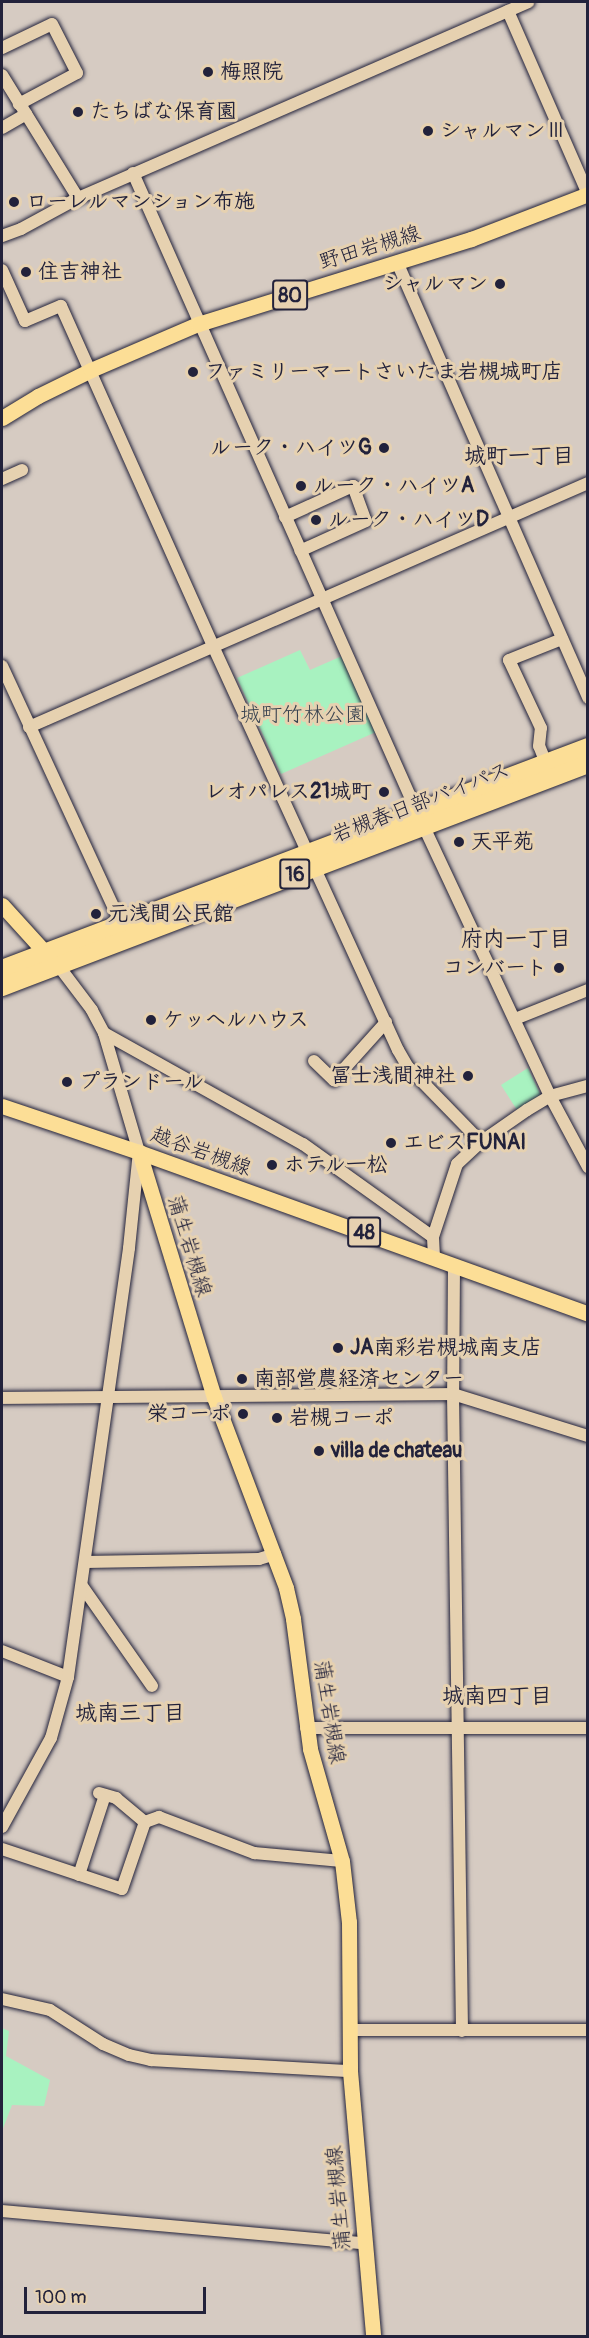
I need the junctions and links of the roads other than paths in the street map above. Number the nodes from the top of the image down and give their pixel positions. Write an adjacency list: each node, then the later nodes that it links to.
1 (528, 2): 2 (street)
2 (508, 10): 7 (street); 8 (street)
3 (2, 48): 5 (street)
4 (2, 75): 5 (street)
5 (22, 109): 6 (street); 9 (street)
6 (2, 128)
7 (133, 173): 9 (street); 13 (street)
8 (586, 187): 11 (main road, 野田岩槻線 / 80)
9 (78, 198): 10 (street)
10 (2, 237)
11 (397, 261): 13 (main road, 野田岩槻線 / 80); 19 (street)
12 (2, 270): 14 (street)
13 (198, 324): 14 (main road, 野田岩槻線 / 80); 20 (street)
14 (91, 370): 15 (main road, 野田岩槻線 / 80); 24 (street)
15 (2, 418)
16 (22, 470): 17 (street)
17 (2, 479)
18 (588, 483): 19 (street)
19 (508, 517): 22 (street); 23 (street)
20 (285, 518): 21 (street); 21 (street)
21 (300, 551): 22 (street)
22 (320, 598): 24 (street); 31 (street)
23 (562, 639): 26 (street); 29 (street)
24 (213, 646): 27 (street); 32 (street)
25 (2, 666): 27 (street)
26 (588, 698)
27 (29, 727): 34 (street)
28 (588, 747): 29 (highway, 岩槻春日部バイパス / 16)
29 (546, 763): 31 (highway, 岩槻春日部バイパス / 16)
30 (588, 764): 31 (highway, 岩槻春日部バイパス / 16)
31 (421, 819): 32 (highway, 岩槻春日部バイパス / 16); 40 (street)
32 (311, 859): 34 (highway, 岩槻春日部バイパス / 16); 36 (highway, 岩槻春日部バイパス / 16); 41 (street)
33 (2, 905): 35 (main road)
34 (122, 922): 35 (highway, 岩槻春日部バイパス / 16)
35 (44, 952): 36 (main road); 37 (highway, 岩槻春日部バイパス / 16)
36 (58, 965): 38 (highway, 岩槻春日部バイパス / 16); 42 (street)
37 (2, 969)
38 (2, 987)
39 (588, 990): 40 (street)
40 (515, 1019): 45 (street)
41 (386, 1022): 43 (street); 47 (street)
42 (104, 1033): 49 (street); 51 (street)
43 (314, 1061)
44 (588, 1086): 45 (street)
45 (550, 1096): 47 (street); 48 (street)
46 (2, 1106): 49 (main road, 越谷岩槻線 / 48)
47 (481, 1142): 51 (street)
48 (583, 1149): 50 (street)
49 (139, 1152): 52 (main road, 越谷岩槻線 / 48); 56 (street); 57 (main road, 蒲生岩槻線)
50 (588, 1167)
51 (432, 1237): 52 (street)
52 (434, 1257): 53 (main road, 越谷岩槻線 / 48)
53 (454, 1265): 54 (main road, 越谷岩槻線 / 48); 55 (street)
54 (588, 1314)
55 (453, 1394): 57 (street); 59 (street); 68 (street)
56 (107, 1397): 57 (street); 58 (street); 61 (street)
57 (214, 1397): 60 (main road, 蒲生岩槻線)
58 (2, 1398)
59 (588, 1436)
60 (275, 1554): 61 (street); 66 (main road, 蒲生岩槻線)
61 (85, 1562): 62 (street)
62 (82, 1586): 64 (street); 65 (street)
63 (2, 1651): 64 (street)
64 (69, 1677): 70 (street)
65 (152, 1686)
66 (306, 1728): 68 (street); 72 (main road, 蒲生岩槻線)
67 (588, 1728): 68 (street)
68 (456, 1730): 77 (street)
69 (146, 1822): 72 (street); 73 (street); 73 (street)
70 (2, 1827)
71 (2, 1849): 73 (street)
72 (342, 1861): 75 (main road, 蒲生岩槻線)
73 (79, 1875)
74 (2, 1999): 78 (street)
75 (350, 2030): 77 (street); 78 (main road, 蒲生岩槻線)
76 (588, 2030): 77 (street)
77 (462, 2031)
78 (351, 2071): 80 (main road, 蒲生岩槻線)
79 (2, 2211): 80 (street)
80 (363, 2243): 81 (main road, 蒲生岩槻線)
81 (373, 2337)

